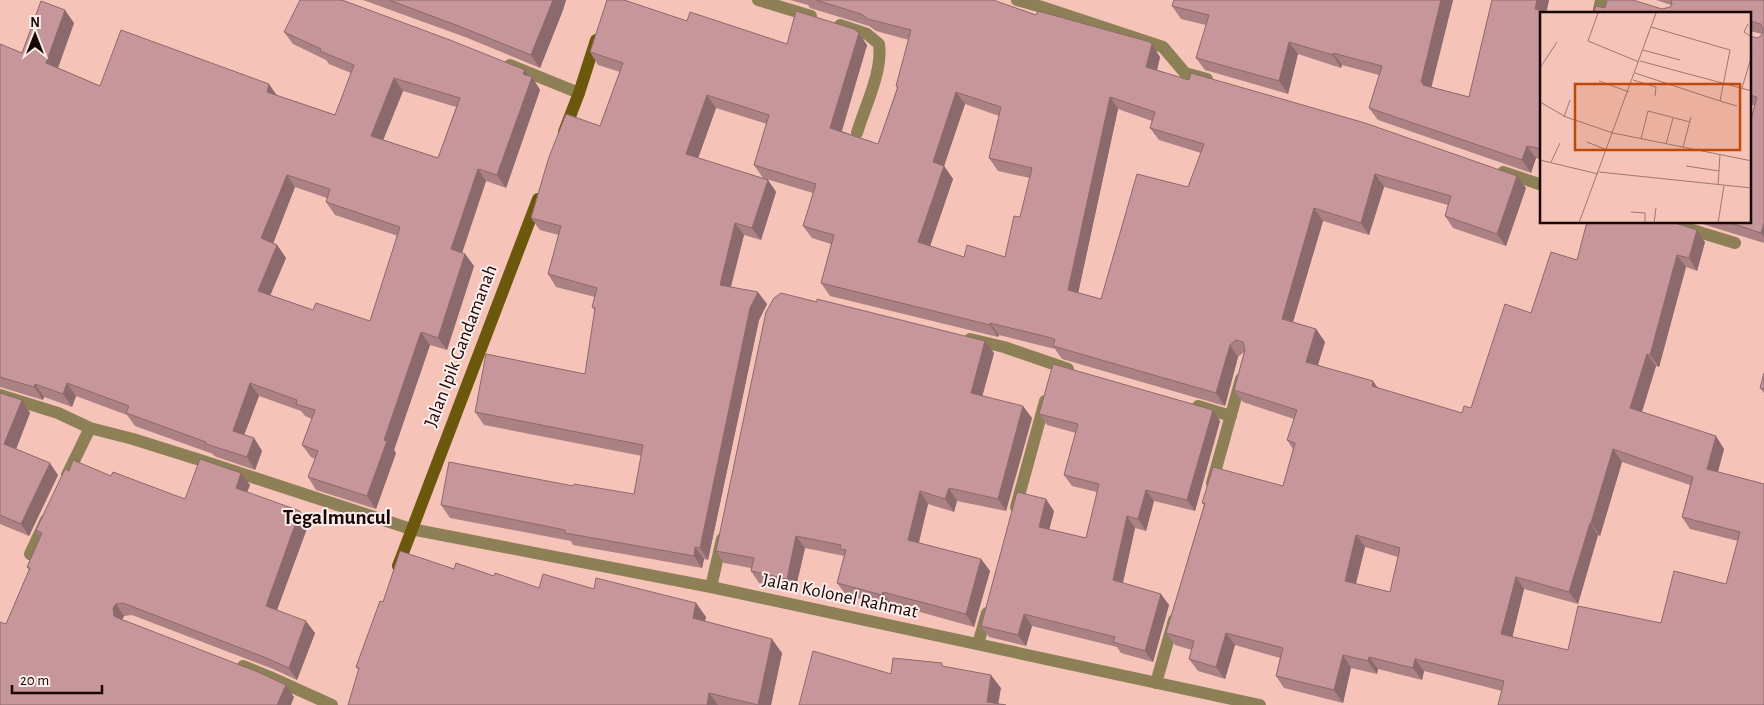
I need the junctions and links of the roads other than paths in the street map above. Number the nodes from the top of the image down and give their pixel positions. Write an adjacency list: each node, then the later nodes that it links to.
1 (758, 0): 7 (street)
2 (1017, 0): 5 (street)
3 (600, 28): 6 (street)
4 (498, 60): 6 (street)
5 (1222, 83)
6 (579, 93): 8 (street)
7 (856, 133)
8 (562, 139)
9 (1488, 166): 10 (street)
10 (1540, 184)
11 (544, 186): 26 (street, Jalan Ipik Gandamanah)
12 (1673, 224): 13 (street)
13 (1735, 243)
14 (958, 336): 16 (street)
15 (1244, 370): 20 (street)
16 (1083, 373)
17 (1048, 393): 25 (street)
18 (0, 395): 21 (street, Jalan Kolonel Rahmat)
19 (1185, 402): 20 (street)
20 (1231, 416): 23 (street)
21 (90, 428): 22 (street); 26 (street, Jalan Kolonel Rahmat)
22 (60, 491)
23 (1210, 492)
24 (51, 509): 28 (street)
25 (1011, 523)
26 (411, 529): 29 (street, Jalan Ipik Gandamanah); 30 (street, Jalan Kolonel Rahmat)
27 (723, 531): 30 (street)
28 (30, 554)
29 (394, 575)
30 (711, 588): 33 (street, Jalan Kolonel Rahmat)
31 (991, 598): 33 (street)
32 (1178, 606): 35 (street)
33 (978, 644): 35 (street, Jalan Kolonel Rahmat)
34 (235, 664): 36 (street)
35 (1156, 683): 37 (street, Jalan Kolonel Rahmat)
36 (332, 705)
37 (1260, 705)

